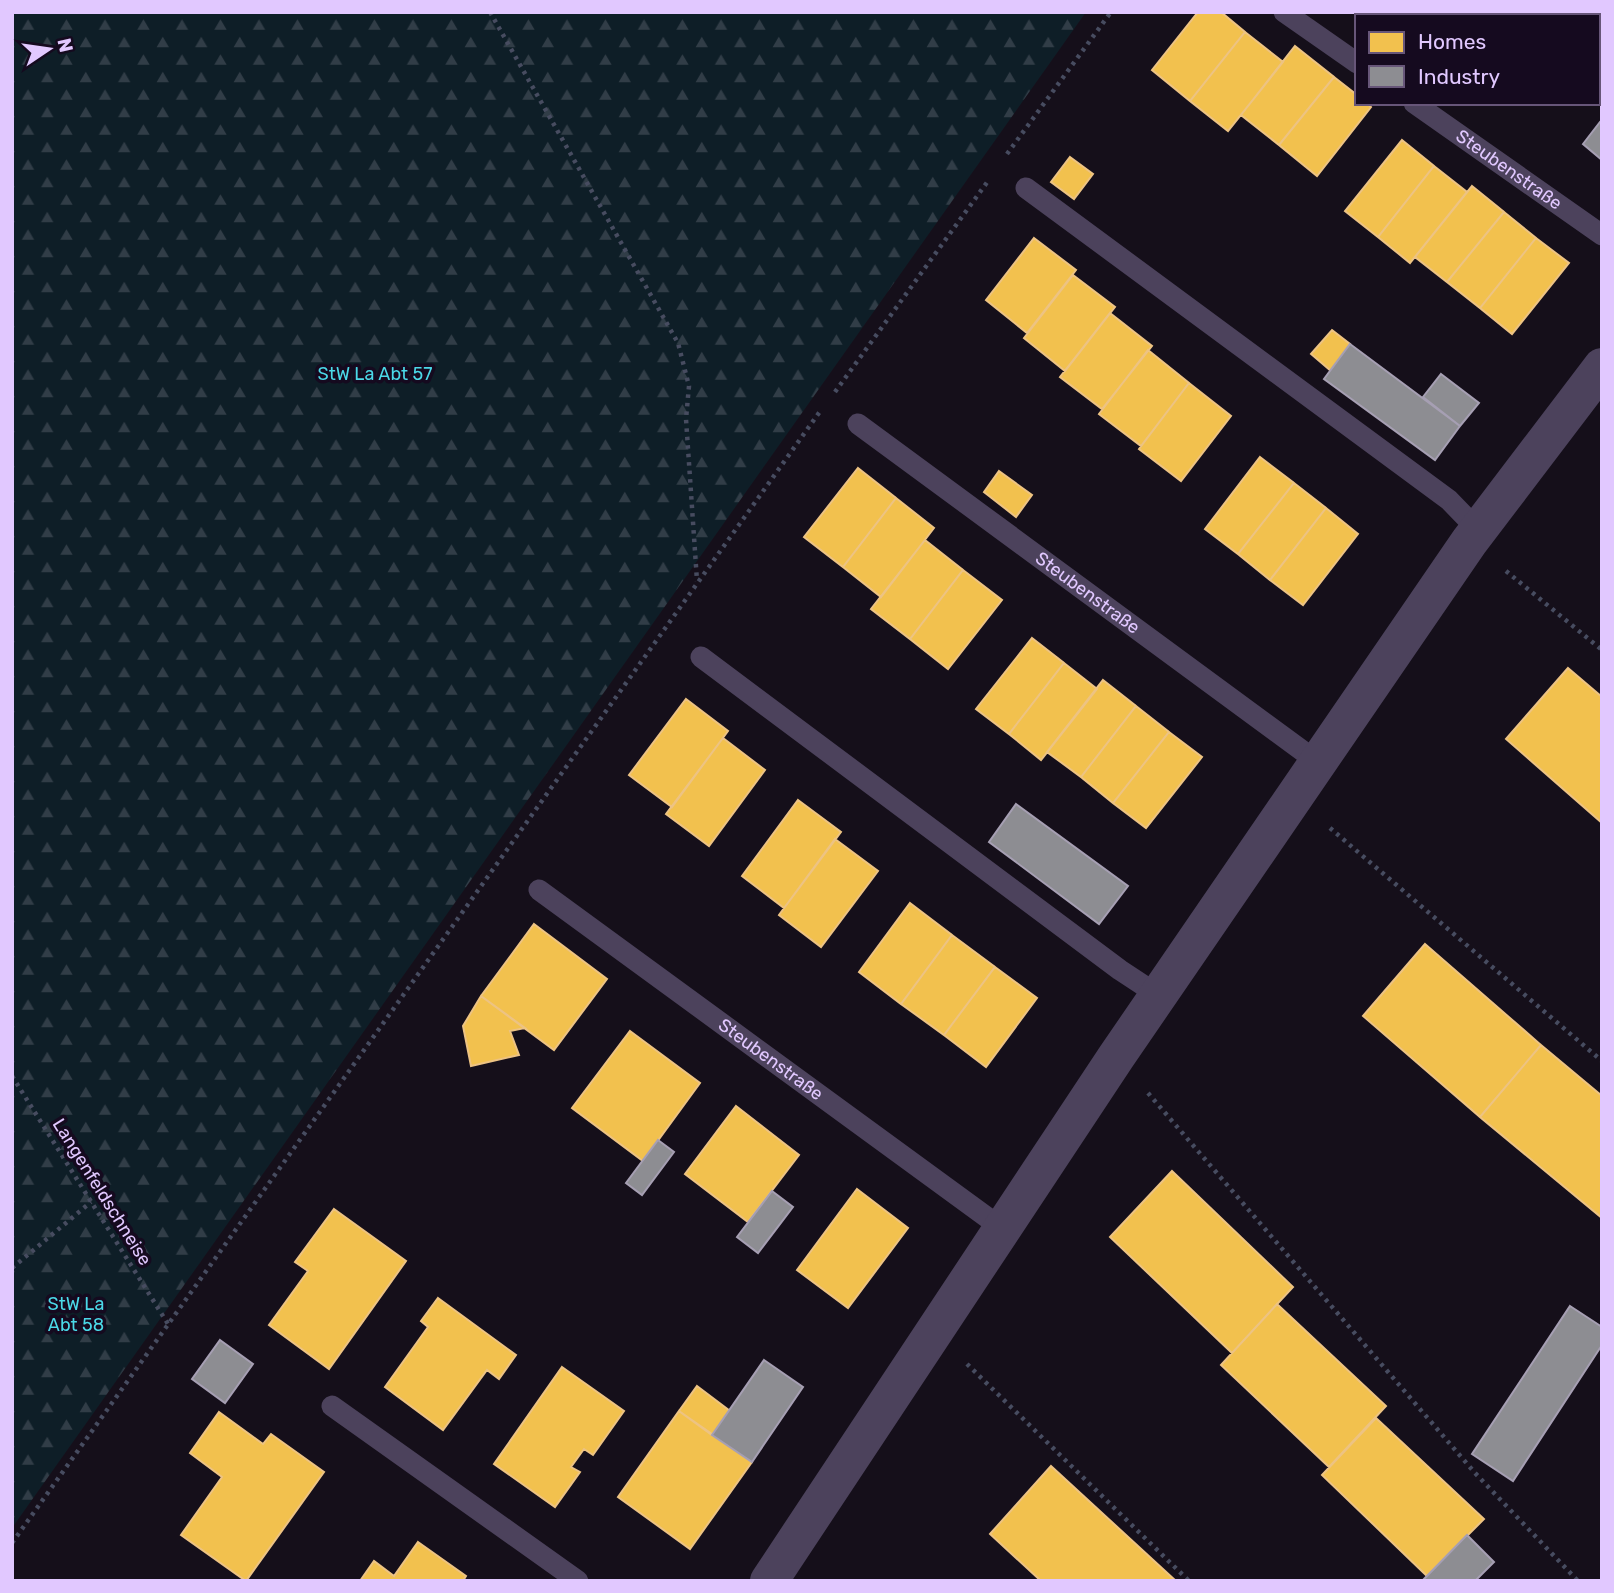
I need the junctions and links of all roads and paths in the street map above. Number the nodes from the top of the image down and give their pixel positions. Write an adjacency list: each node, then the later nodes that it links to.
1 (490, 12): 13 (path)
2 (1111, 12): 6 (path)
3 (1284, 12): 4 (lane)
4 (1355, 62)
5 (1417, 105): 9 (lane, Steubenstraße)
6 (1007, 155)
7 (990, 177): 13 (path)
8 (1026, 188): 12 (lane)
9 (1602, 235)
10 (1602, 367): 12 (street)
11 (858, 424): 16 (lane, Steubenstraße)
12 (1474, 536): 14 (path); 16 (street)
13 (697, 582): 26 (path)
14 (1602, 650)
15 (701, 657): 19 (lane)
16 (1319, 763): 17 (street)
17 (1292, 801): 19 (street); 21 (path)
18 (539, 890): 24 (lane, Steubenstraße)
19 (1158, 995): 20 (street)
20 (1116, 1057): 24 (street); 33 (path)
21 (1602, 1061)
22 (12, 1076): 23 (path, Langenfeldschneise)
23 (91, 1202): 25 (path); 26 (path, Langenfeldschneise)
24 (1003, 1229): 27 (street)
25 (12, 1268)
26 (168, 1324): 29 (path)
27 (933, 1336): 31 (street); 32 (path)
28 (332, 1406): 30 (lane)
29 (12, 1543)
30 (578, 1581)
31 (769, 1581)
32 (1189, 1581)
33 (1578, 1581)

